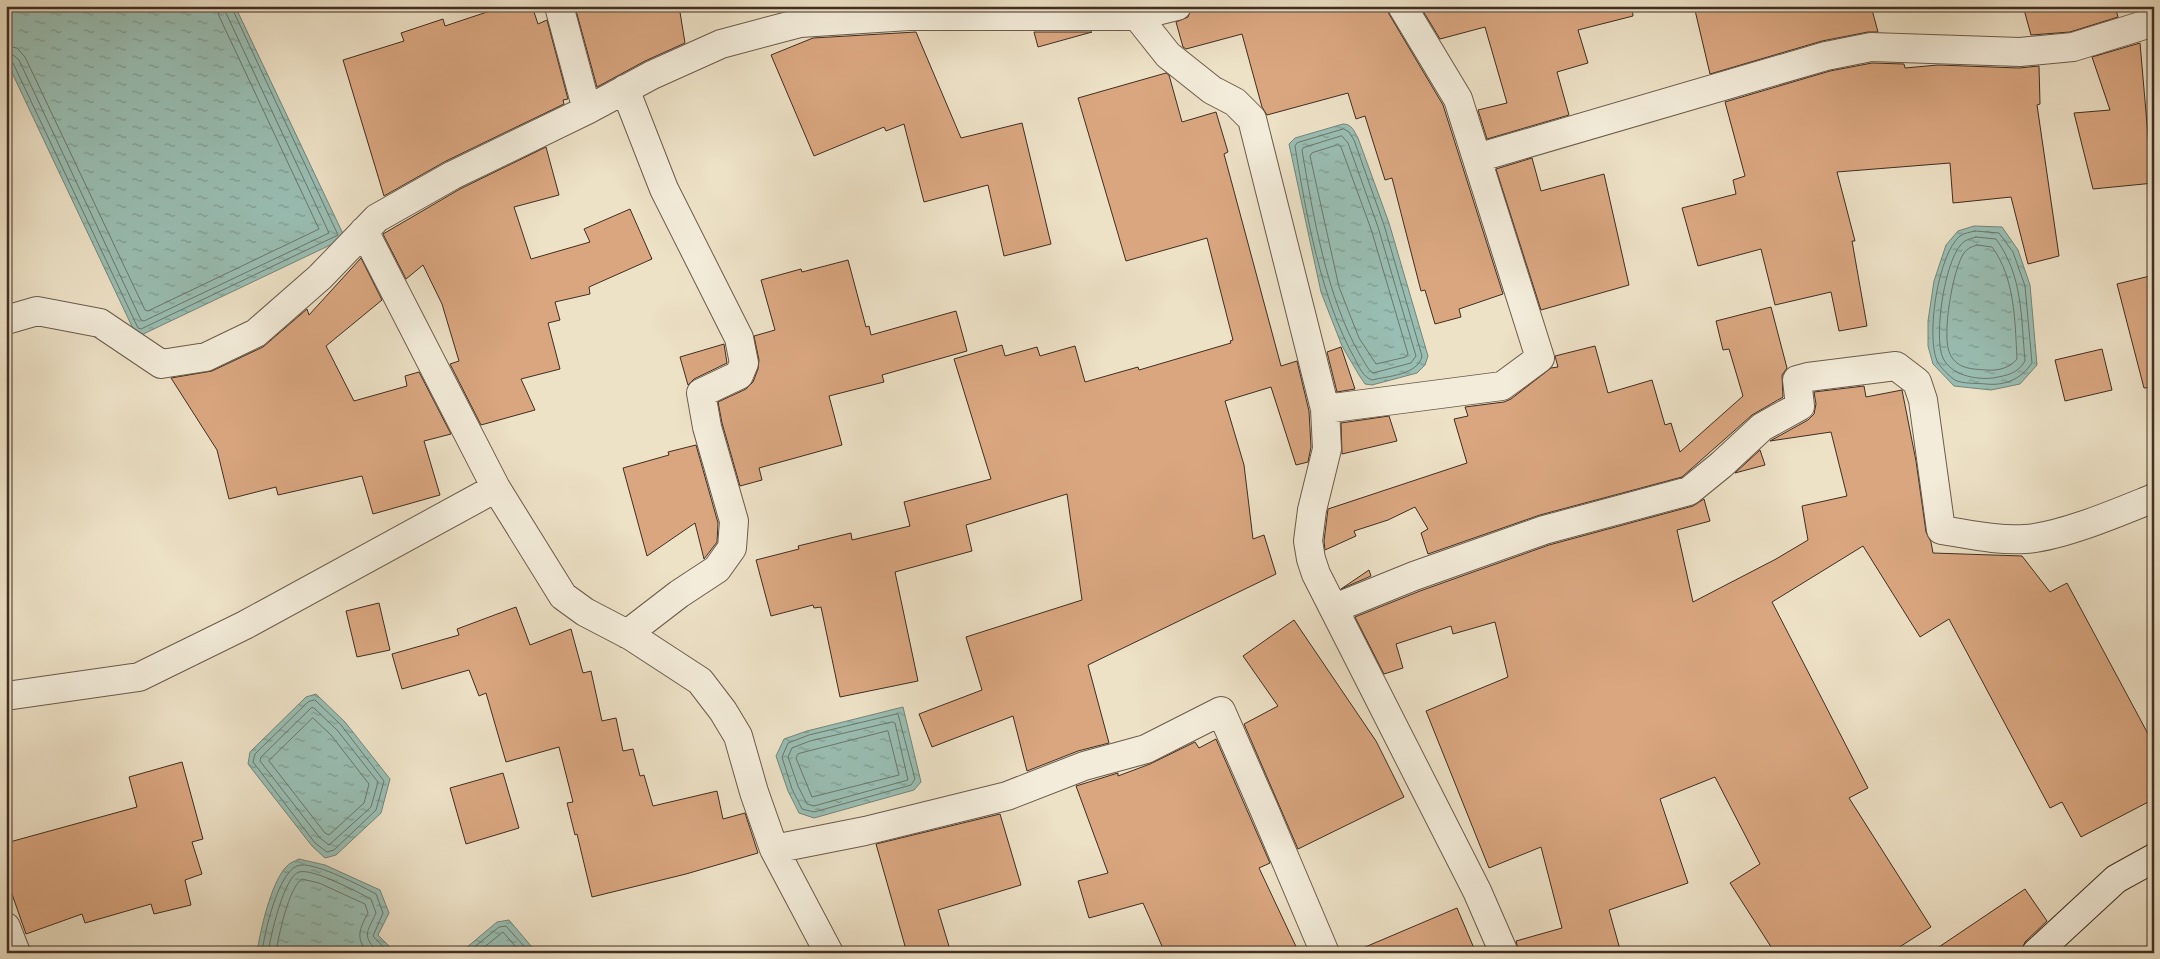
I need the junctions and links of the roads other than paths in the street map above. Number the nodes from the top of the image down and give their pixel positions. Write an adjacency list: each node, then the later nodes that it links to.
1 (560, 6): 7 (street)
2 (1177, 6): 4 (street)
3 (1402, 6): 8 (street)
4 (1135, 11): 6 (street); 11 (street)
5 (2152, 28): 8 (street)
6 (626, 89): 7 (street); 15 (street)
7 (587, 110): 9 (street)
8 (1477, 158): 11 (street)
9 (364, 231): 10 (street); 12 (street)
10 (6, 320)
11 (1325, 409): 14 (street)
12 (496, 488): 15 (street); 16 (street)
13 (2154, 498): 14 (street)
14 (1335, 608): 23 (street)
15 (628, 634): 17 (street)
16 (6, 696)
17 (774, 849): 21 (street); 22 (street)
18 (2154, 858): 24 (street)
19 (6, 926): 20 (street)
20 (16, 953)
21 (829, 953)
22 (1324, 953)
23 (1504, 953)
24 (2036, 953)

